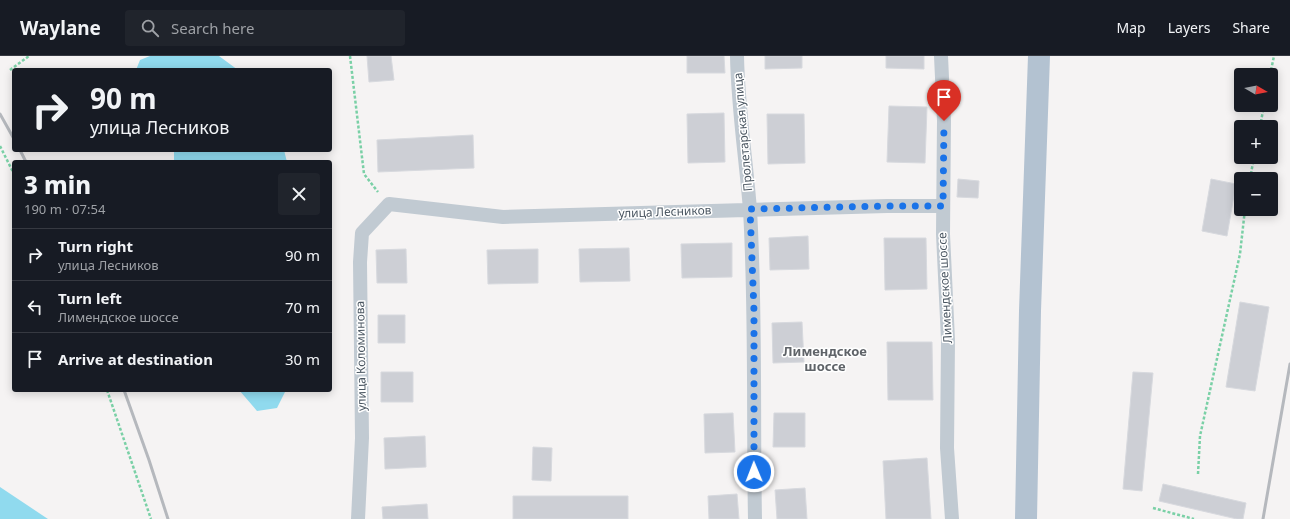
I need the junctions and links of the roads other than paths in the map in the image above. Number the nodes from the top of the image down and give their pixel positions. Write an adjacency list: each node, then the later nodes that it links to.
1 (737, 56): 6 (street, Пролетарская улица)
2 (941, 56): 5 (street, Лимендское шоссе)
3 (1039, 56): 10 (main road)
4 (389, 204): 6 (street, улица Лесников); 7 (street, улица Коломинова)
5 (943, 206): 6 (street, улица Лесников); 9 (street, Лимендское шоссе)
6 (750, 209): 8 (street, Пролетарская улица)
7 (358, 519)
8 (755, 519)
9 (952, 519)
10 (1026, 519)

